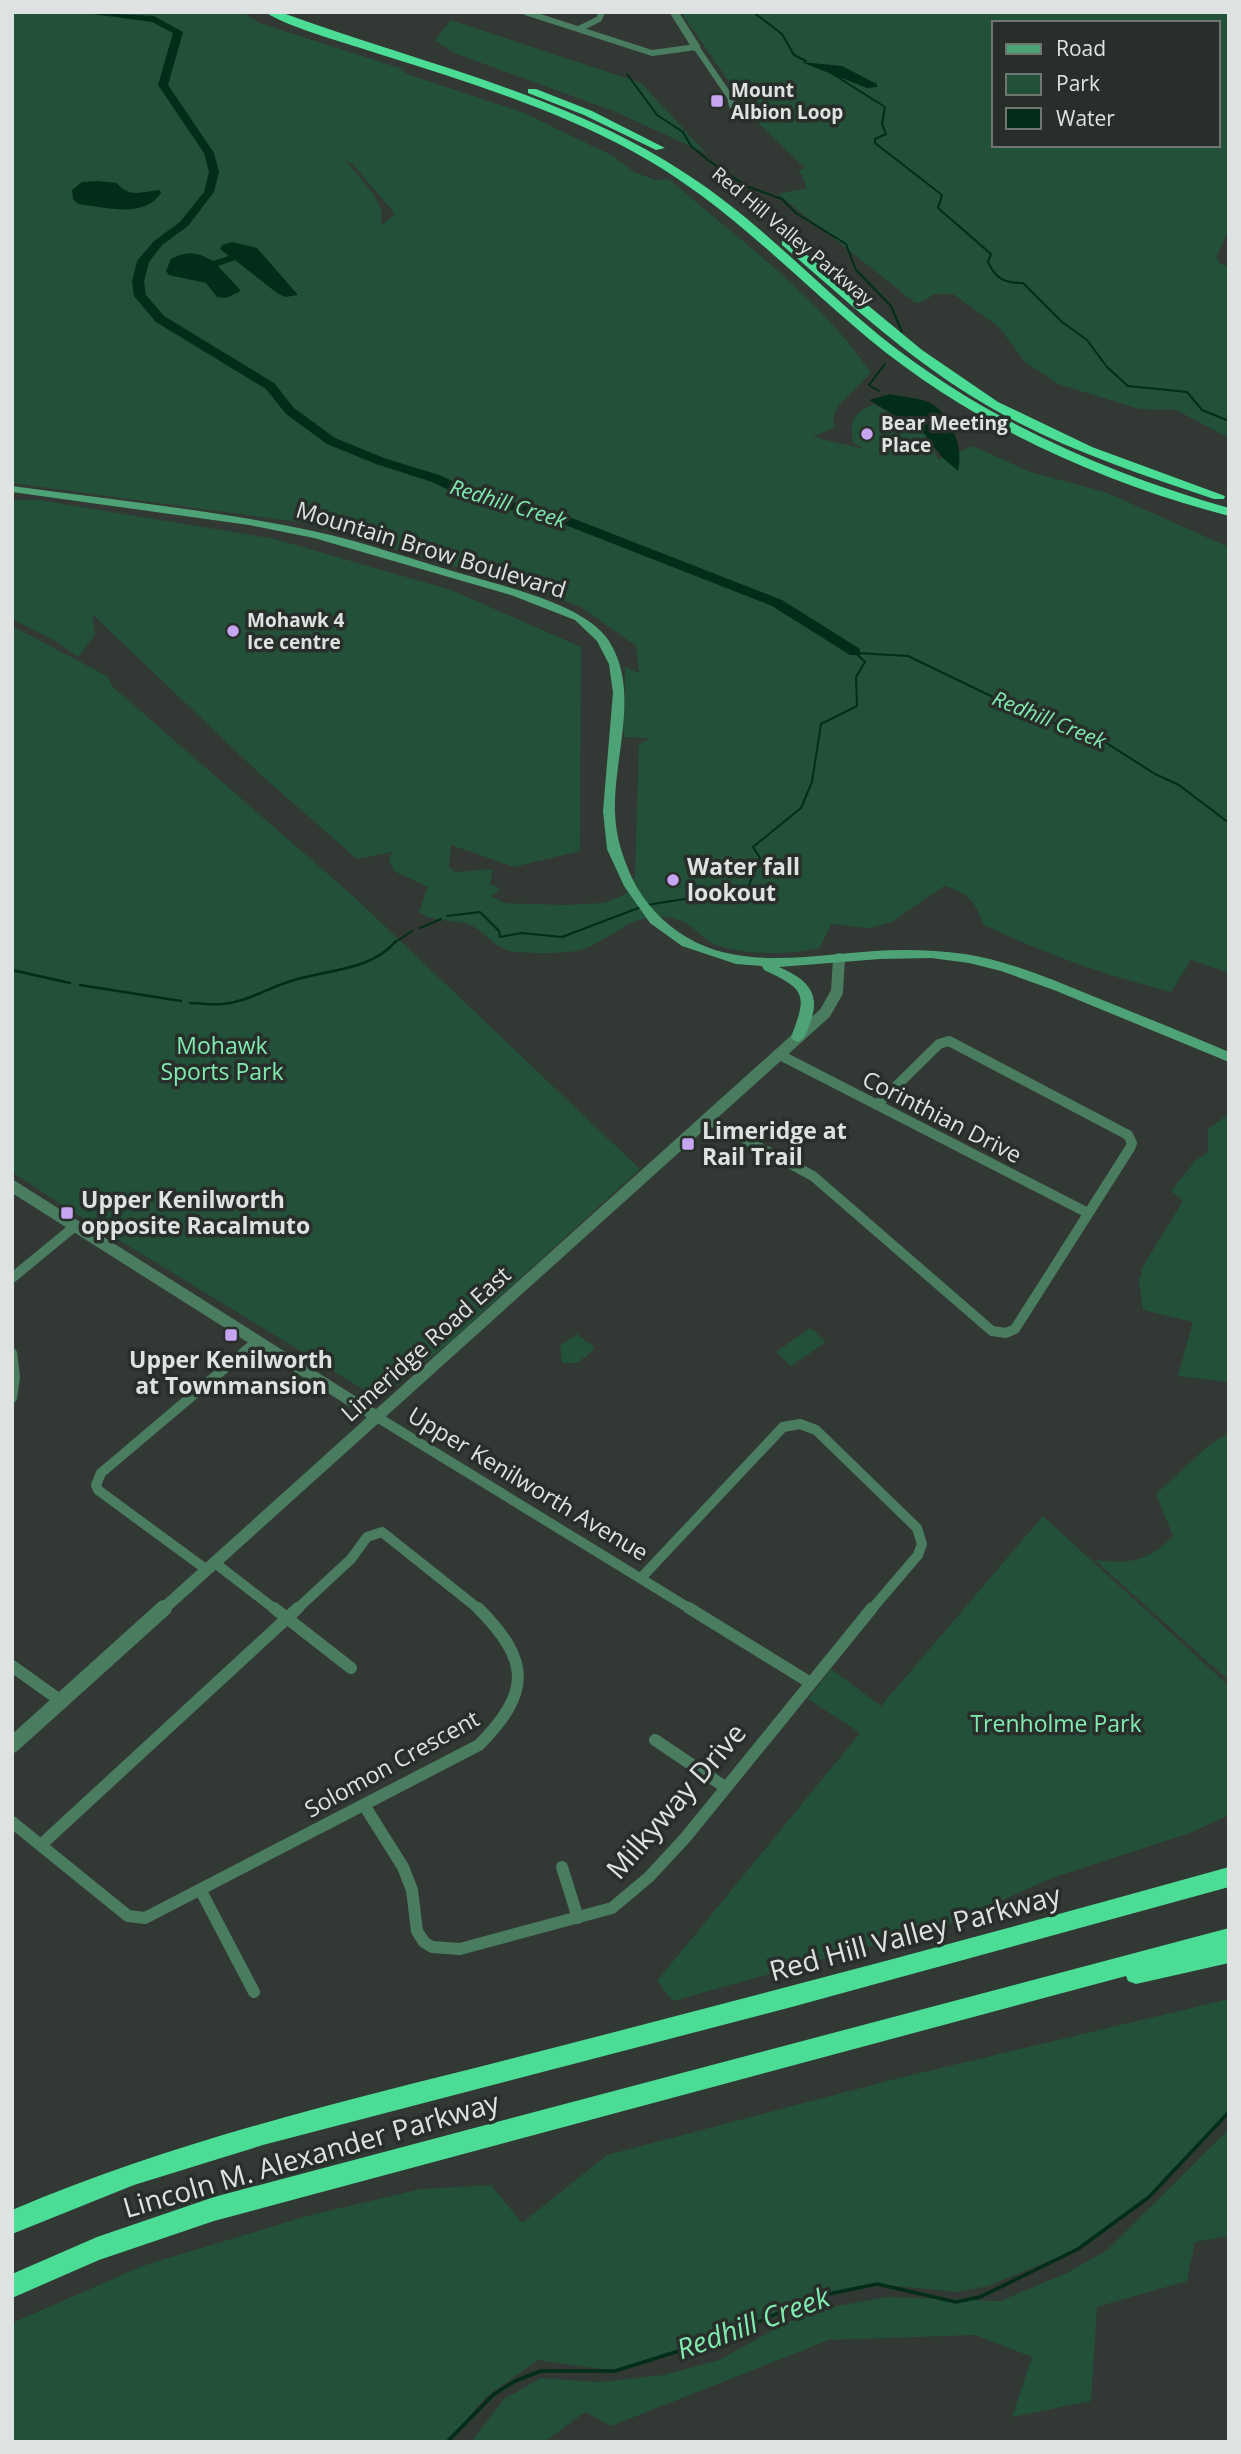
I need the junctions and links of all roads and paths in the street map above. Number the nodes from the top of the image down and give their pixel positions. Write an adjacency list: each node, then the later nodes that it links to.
1 (270, 12): 9 (highway, Red Hill Valley Parkway)
2 (303, 12): 9 (highway, Red Hill Valley Parkway)
3 (525, 12): 6 (street)
4 (601, 12): 6 (street)
5 (674, 12): 7 (street)
6 (579, 29): 7 (street)
7 (696, 47): 8 (street)
8 (732, 106)
9 (928, 369): 10 (highway, Red Hill Valley Parkway)
10 (1100, 461): 12 (highway, Red Hill Valley Parkway); 13 (highway, Red Hill Valley Parkway)
11 (12, 489): 17 (main road, Mountain Brow Boulevard)
12 (1180, 499): 14 (highway, Red Hill Valley Parkway); 15 (highway)
13 (1229, 499)
14 (1229, 512)
15 (1229, 522)
16 (839, 959): 17 (main road, Mountain Brow Boulevard); 18 (street, Limeridge Road East); 20 (main road, Mountain Brow Boulevard)
17 (753, 962): 18 (main road)
18 (799, 1037): 19 (street, Limeridge Road East)
19 (778, 1054): 21 (street, Corinthian Drive); 22 (street, Limeridge Road East)
20 (1229, 1057)
21 (877, 1105): 24 (street, Corinthian Drive); 24 (street)
22 (707, 1119): 24 (street); 31 (street, Limeridge Road East)
23 (12, 1186): 25 (street, Upper Kenilworth Avenue)
24 (1088, 1213)
25 (74, 1227): 26 (street); 27 (street, Upper Kenilworth Avenue)
26 (12, 1278)
27 (257, 1341): 31 (street, Upper Kenilworth Avenue); 32 (street)
28 (12, 1353): 29 (street)
29 (13, 1392): 30 (street)
30 (12, 1398)
31 (377, 1417): 32 (street, Limeridge Road East); 33 (street, Upper Kenilworth Avenue)
32 (211, 1567): 34 (street); 38 (street, Limeridge Road East)
33 (641, 1578): 37 (street, Upper Kenilworth Avenue); 37 (street, Milkyway Drive)
34 (286, 1618): 36 (street); 42 (street, Solomon Crescent); 44 (street, Solomon Crescent)
35 (12, 1666): 38 (street)
36 (351, 1668)
37 (809, 1682): 41 (street, Milkyway Drive)
38 (61, 1701): 40 (street, Limeridge Road East)
39 (655, 1740): 41 (street)
40 (12, 1745)
41 (725, 1787): 48 (street, Milkyway Drive)
42 (364, 1805): 47 (street, Solomon Crescent); 48 (street, Milkyway Drive)
43 (12, 1822): 44 (street, Solomon Crescent)
44 (43, 1844): 47 (street, Solomon Crescent)
45 (562, 1867): 48 (street)
46 (1229, 1877): 53 (highway, Red Hill Valley Parkway)
47 (201, 1891): 52 (street)
48 (578, 1918)
49 (1229, 1938): 51 (highway)
50 (1229, 1954): 51 (highway)
51 (1070, 1980): 55 (highway, Lincoln M. Alexander Parkway)
52 (254, 1992)
53 (616, 2043): 54 (highway, Lincoln M. Alexander Parkway)
54 (12, 2222)
55 (12, 2286)

